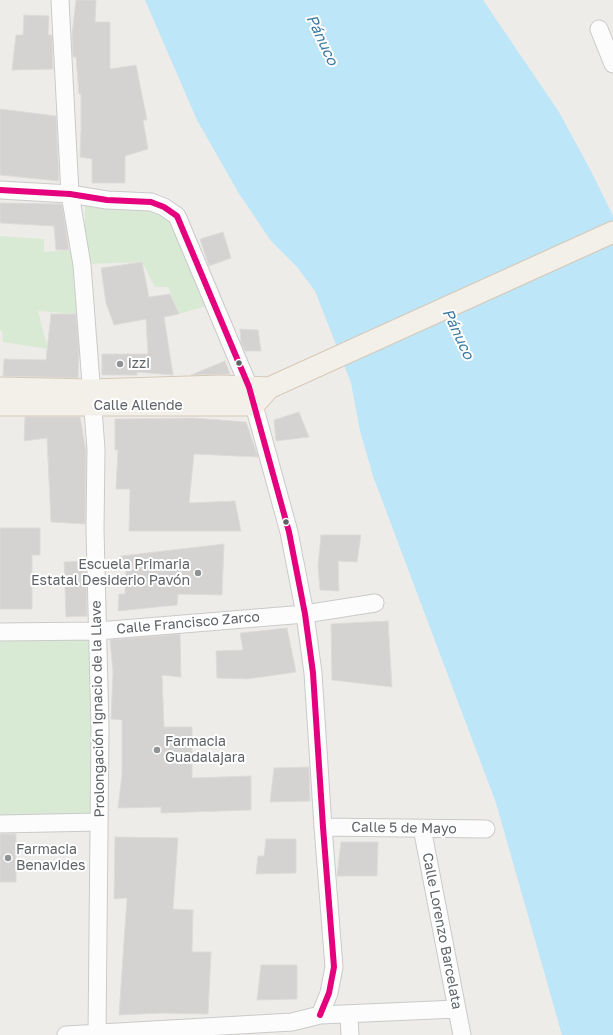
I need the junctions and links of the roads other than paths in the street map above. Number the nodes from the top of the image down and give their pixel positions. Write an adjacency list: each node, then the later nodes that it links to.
1 (60, 0): 5 (street, Prolongación Ignacio de la Llave)
2 (599, 29): 3 (street)
3 (613, 64)
4 (0, 190): 5 (street)
5 (70, 194): 8 (street); 9 (street, Prolongación Ignacio de la Llave)
6 (613, 232): 8 (main road, Calle Allende)
7 (0, 388): 9 (main road, Calle Allende)
8 (257, 393): 9 (main road, Calle Allende); 12 (street)
9 (92, 398): 10 (main road, Calle Allende); 13 (street, Prolongación Ignacio de la Llave)
10 (0, 405)
11 (376, 604): 12 (street, Calle Francisco Zarco)
12 (305, 614): 13 (street, Calle Francisco Zarco); 17 (street)
13 (98, 630): 14 (street, Calle Francisco Zarco); 15 (street, Prolongación Ignacio de la Llave)
14 (0, 632)
15 (99, 822): 16 (street); 24 (street, Prolongación Ignacio de la Llave)
16 (0, 824)
17 (323, 827): 18 (street, Calle 5 de Mayo); 22 (street)
18 (422, 828): 19 (street, Calle 5 de Mayo); 20 (street, Calle Lorenzo Barcelata)
19 (486, 829)
20 (457, 1009): 21 (street); 27 (street, Calle Lorenzo Barcelata)
21 (348, 1014): 22 (street); 26 (street)
22 (320, 1015): 23 (street)
23 (292, 1029): 24 (street)
24 (97, 1034): 25 (street)
25 (66, 1035)
26 (350, 1035)
27 (462, 1035)

